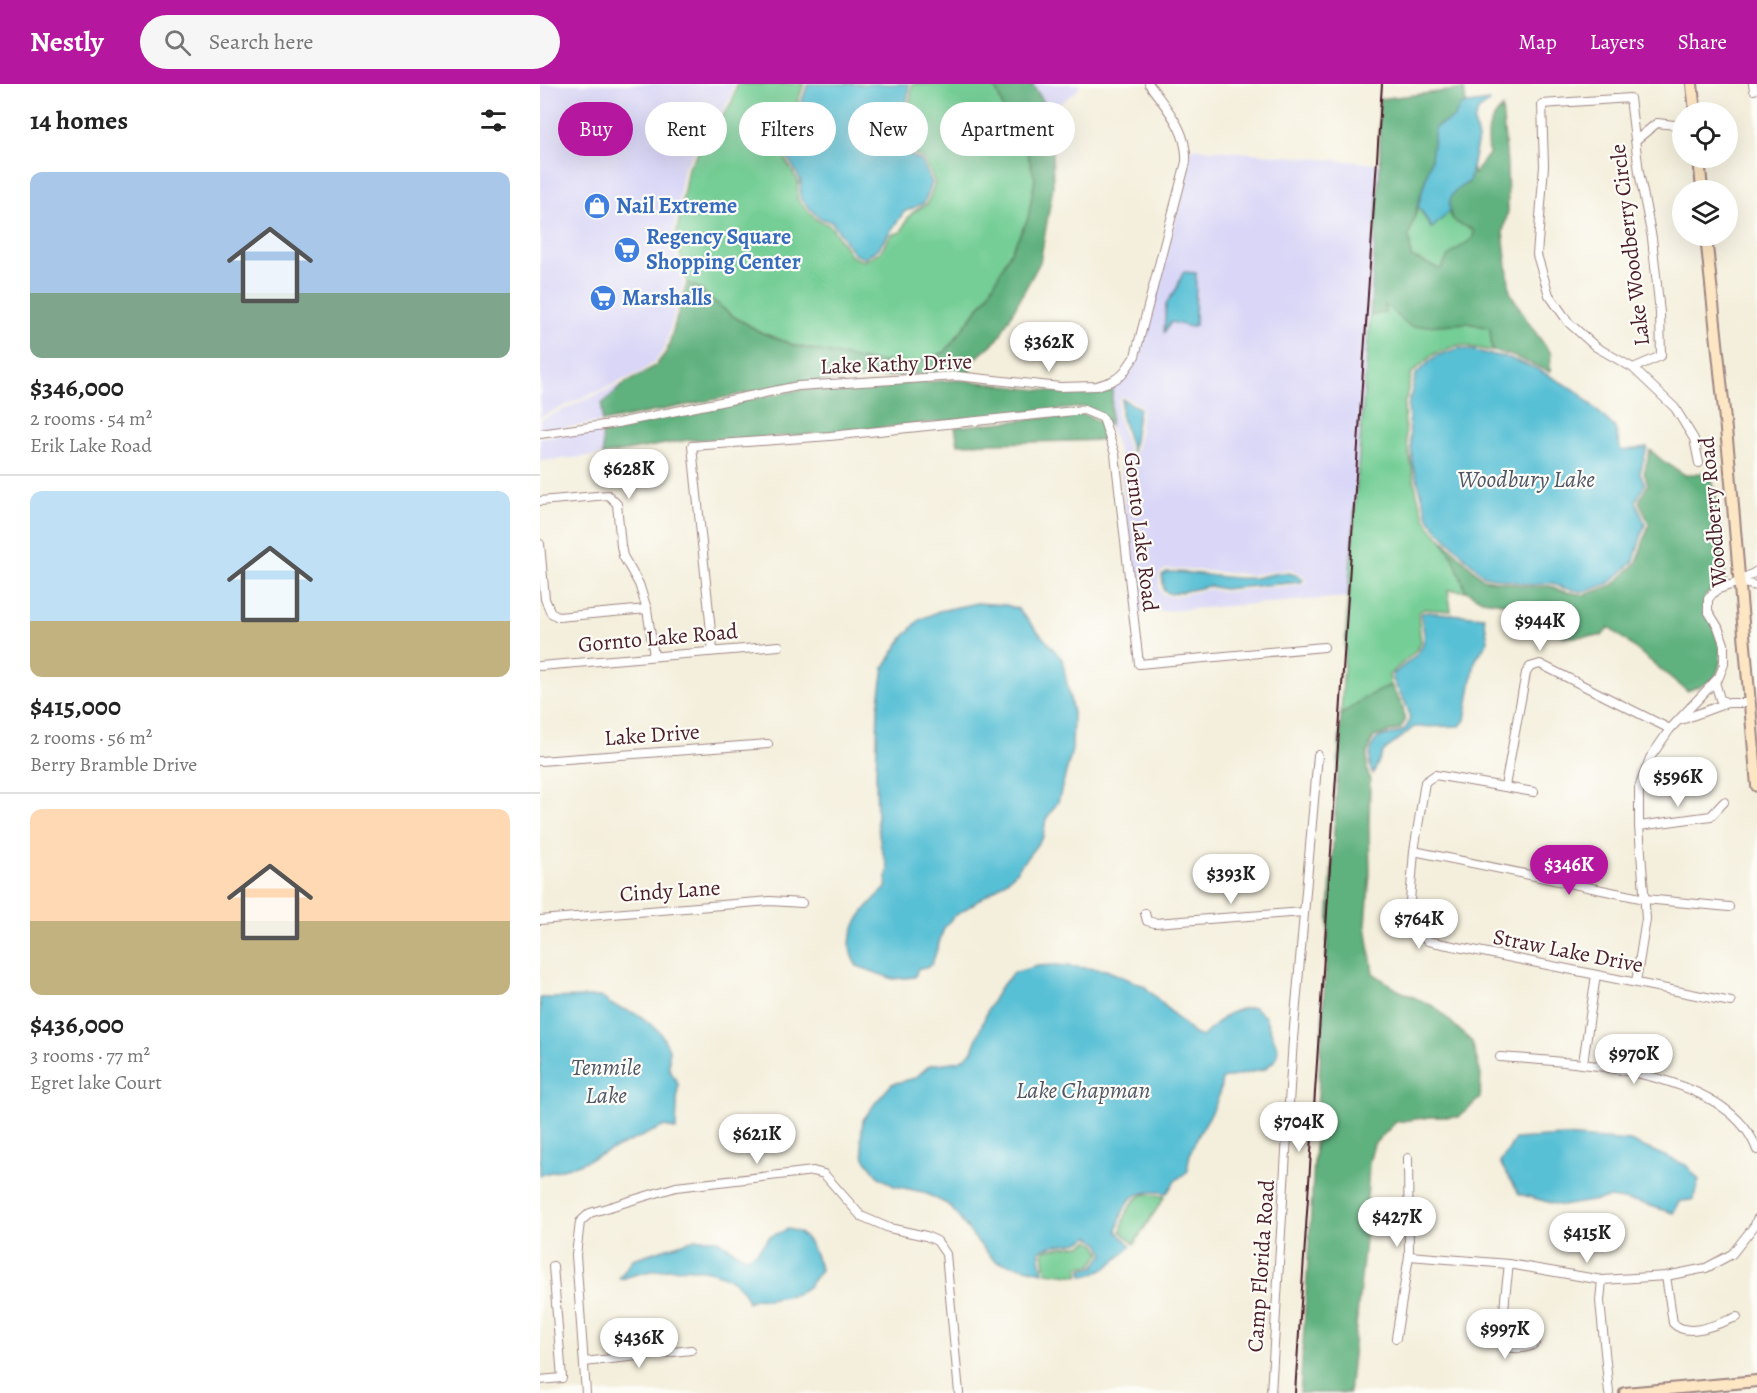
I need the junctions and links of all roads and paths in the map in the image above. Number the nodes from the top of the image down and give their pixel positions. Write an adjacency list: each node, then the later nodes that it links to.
1 (1149, 84): 8 (street, Lake Kathy Drive)
2 (1692, 84): 3 (street)
3 (1694, 102)
4 (1672, 125): 5 (street)
5 (1636, 140): 7 (street, Lake Woodberry Circle); 7 (street, Lake Woodberry Circle)
6 (1707, 246): 13 (street, Woodberry Road)
7 (1633, 368): 9 (street, Lake Woodberry Circle)
8 (540, 434)
9 (1700, 463)
10 (540, 501): 15 (street)
11 (540, 544): 15 (street)
12 (1757, 571): 13 (street)
13 (1739, 582): 14 (street); 21 (street); 23 (street, Woodberry Road)
14 (1757, 586)
15 (647, 609): 19 (street)
16 (779, 646): 18 (street, Gornto Lake Road)
17 (1324, 647): 18 (street, Gornto Lake Road)
18 (712, 651): 19 (street, Gornto Lake Road)
19 (654, 656): 20 (street, Gornto Lake Road)
20 (540, 666)
21 (1715, 682): 22 (street); 24 (street)
22 (1727, 703): 23 (street); 24 (street)
23 (1749, 703): 30 (street, Woodberry Road)
24 (1677, 722): 25 (street)
25 (1670, 729): 29 (street); 33 (street)
26 (768, 744): 28 (street, Lake Drive)
27 (1318, 755): 38 (street, Camp Florida Road)
28 (540, 762)
29 (1505, 786): 31 (street, Straw Lake Drive); 34 (street, Straw Lake Drive)
30 (1757, 786)
31 (1534, 792)
32 (1724, 802): 33 (street)
33 (1639, 826): 35 (street)
34 (1414, 851): 35 (street); 41 (street, Straw Lake Drive)
35 (1645, 899): 37 (street); 42 (street)
36 (802, 903): 40 (street, Cindy Lane)
37 (1729, 907)
38 (1304, 912): 39 (street); 63 (street, Camp Florida Road)
39 (1145, 913)
40 (540, 920)
41 (1596, 975): 42 (street, Straw Lake Drive); 45 (street)
42 (1636, 982): 43 (street, Straw Lake Drive)
43 (1731, 1002)
44 (1500, 1057): 45 (street)
45 (1583, 1063): 46 (street)
46 (1757, 1150)
47 (1408, 1158): 49 (street)
48 (1757, 1220): 52 (street)
49 (1409, 1256): 50 (street); 56 (street)
50 (1509, 1264): 53 (street); 55 (street)
51 (553, 1266): 59 (street)
52 (1666, 1276): 53 (street); 54 (street)
53 (1602, 1280): 64 (street)
54 (1737, 1317)
55 (1504, 1329): 55 (street)
56 (1396, 1338)
57 (691, 1350): 58 (street)
58 (584, 1362): 61 (street); 62 (street)
59 (540, 1380)
60 (1757, 1381): 65 (street)
61 (586, 1393)
62 (959, 1393)
63 (1271, 1393)
64 (1609, 1393)
65 (1624, 1393)

